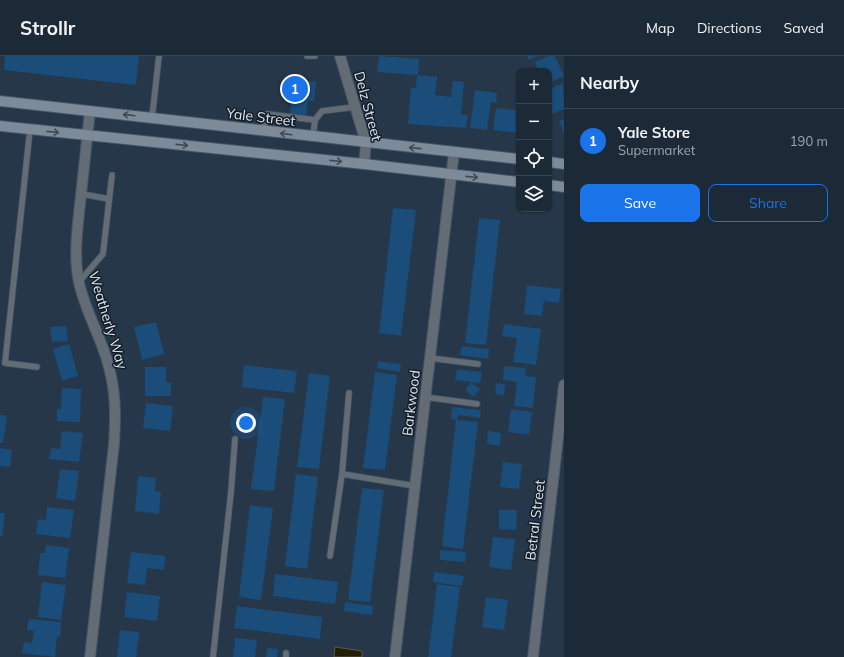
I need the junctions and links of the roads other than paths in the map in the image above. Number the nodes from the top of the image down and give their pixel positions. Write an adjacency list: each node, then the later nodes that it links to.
1 (159, 56): 8 (lane)
2 (307, 56): 3 (lane)
3 (315, 56)
4 (338, 56): 6 (street, Delz Street)
5 (0, 101): 7 (main road, Yale Street)
6 (355, 107): 9 (lane); 15 (street, Delz Street)
7 (90, 111): 8 (main road, Yale Street, one-way to 7); 13 (street, Weatherly Way)
8 (152, 118): 12 (main road, Yale Street)
9 (316, 120): 12 (lane); 14 (lane)
10 (0, 126): 11 (main road)
11 (30, 129): 13 (main road, one-way to 13); 30 (lane)
12 (263, 131): 14 (main road, Yale Street, one-way to 12)
13 (87, 135): 19 (main road, one-way to 19); 26 (street, Weatherly Way)
14 (313, 137): 15 (main road, Yale Street)
15 (366, 143): 16 (main road, Yale Street, one-way to 15); 19 (street, Delz Street)
16 (454, 152): 17 (main road, Yale Street); 21 (street, Barkwood)
17 (516, 159)
18 (552, 162): 20 (main road)
19 (364, 164): 21 (main road)
20 (564, 164)
21 (451, 174): 23 (main road, one-way to 23); 29 (street, Barkwood)
22 (112, 175): 27 (lane)
23 (516, 182)
24 (552, 185): 25 (main road)
25 (564, 187)
26 (82, 194): 27 (lane); 28 (street, Weatherly Way)
27 (109, 199): 28 (lane)
28 (79, 282): 41 (street, Weatherly Way)
29 (430, 358): 31 (lane); 35 (street, Barkwood)
30 (3, 363): 32 (lane)
31 (478, 364)
32 (37, 367)
33 (564, 386): 44 (street, Betral Street)
34 (349, 394): 38 (lane)
35 (426, 397): 36 (lane); 39 (street, Barkwood)
36 (477, 404)
37 (235, 439): 42 (lane)
38 (342, 474): 39 (lane); 40 (lane)
39 (415, 486): 43 (street, Barkwood)
40 (330, 556)
41 (90, 657)
42 (213, 657)
43 (395, 657)
44 (533, 657)

